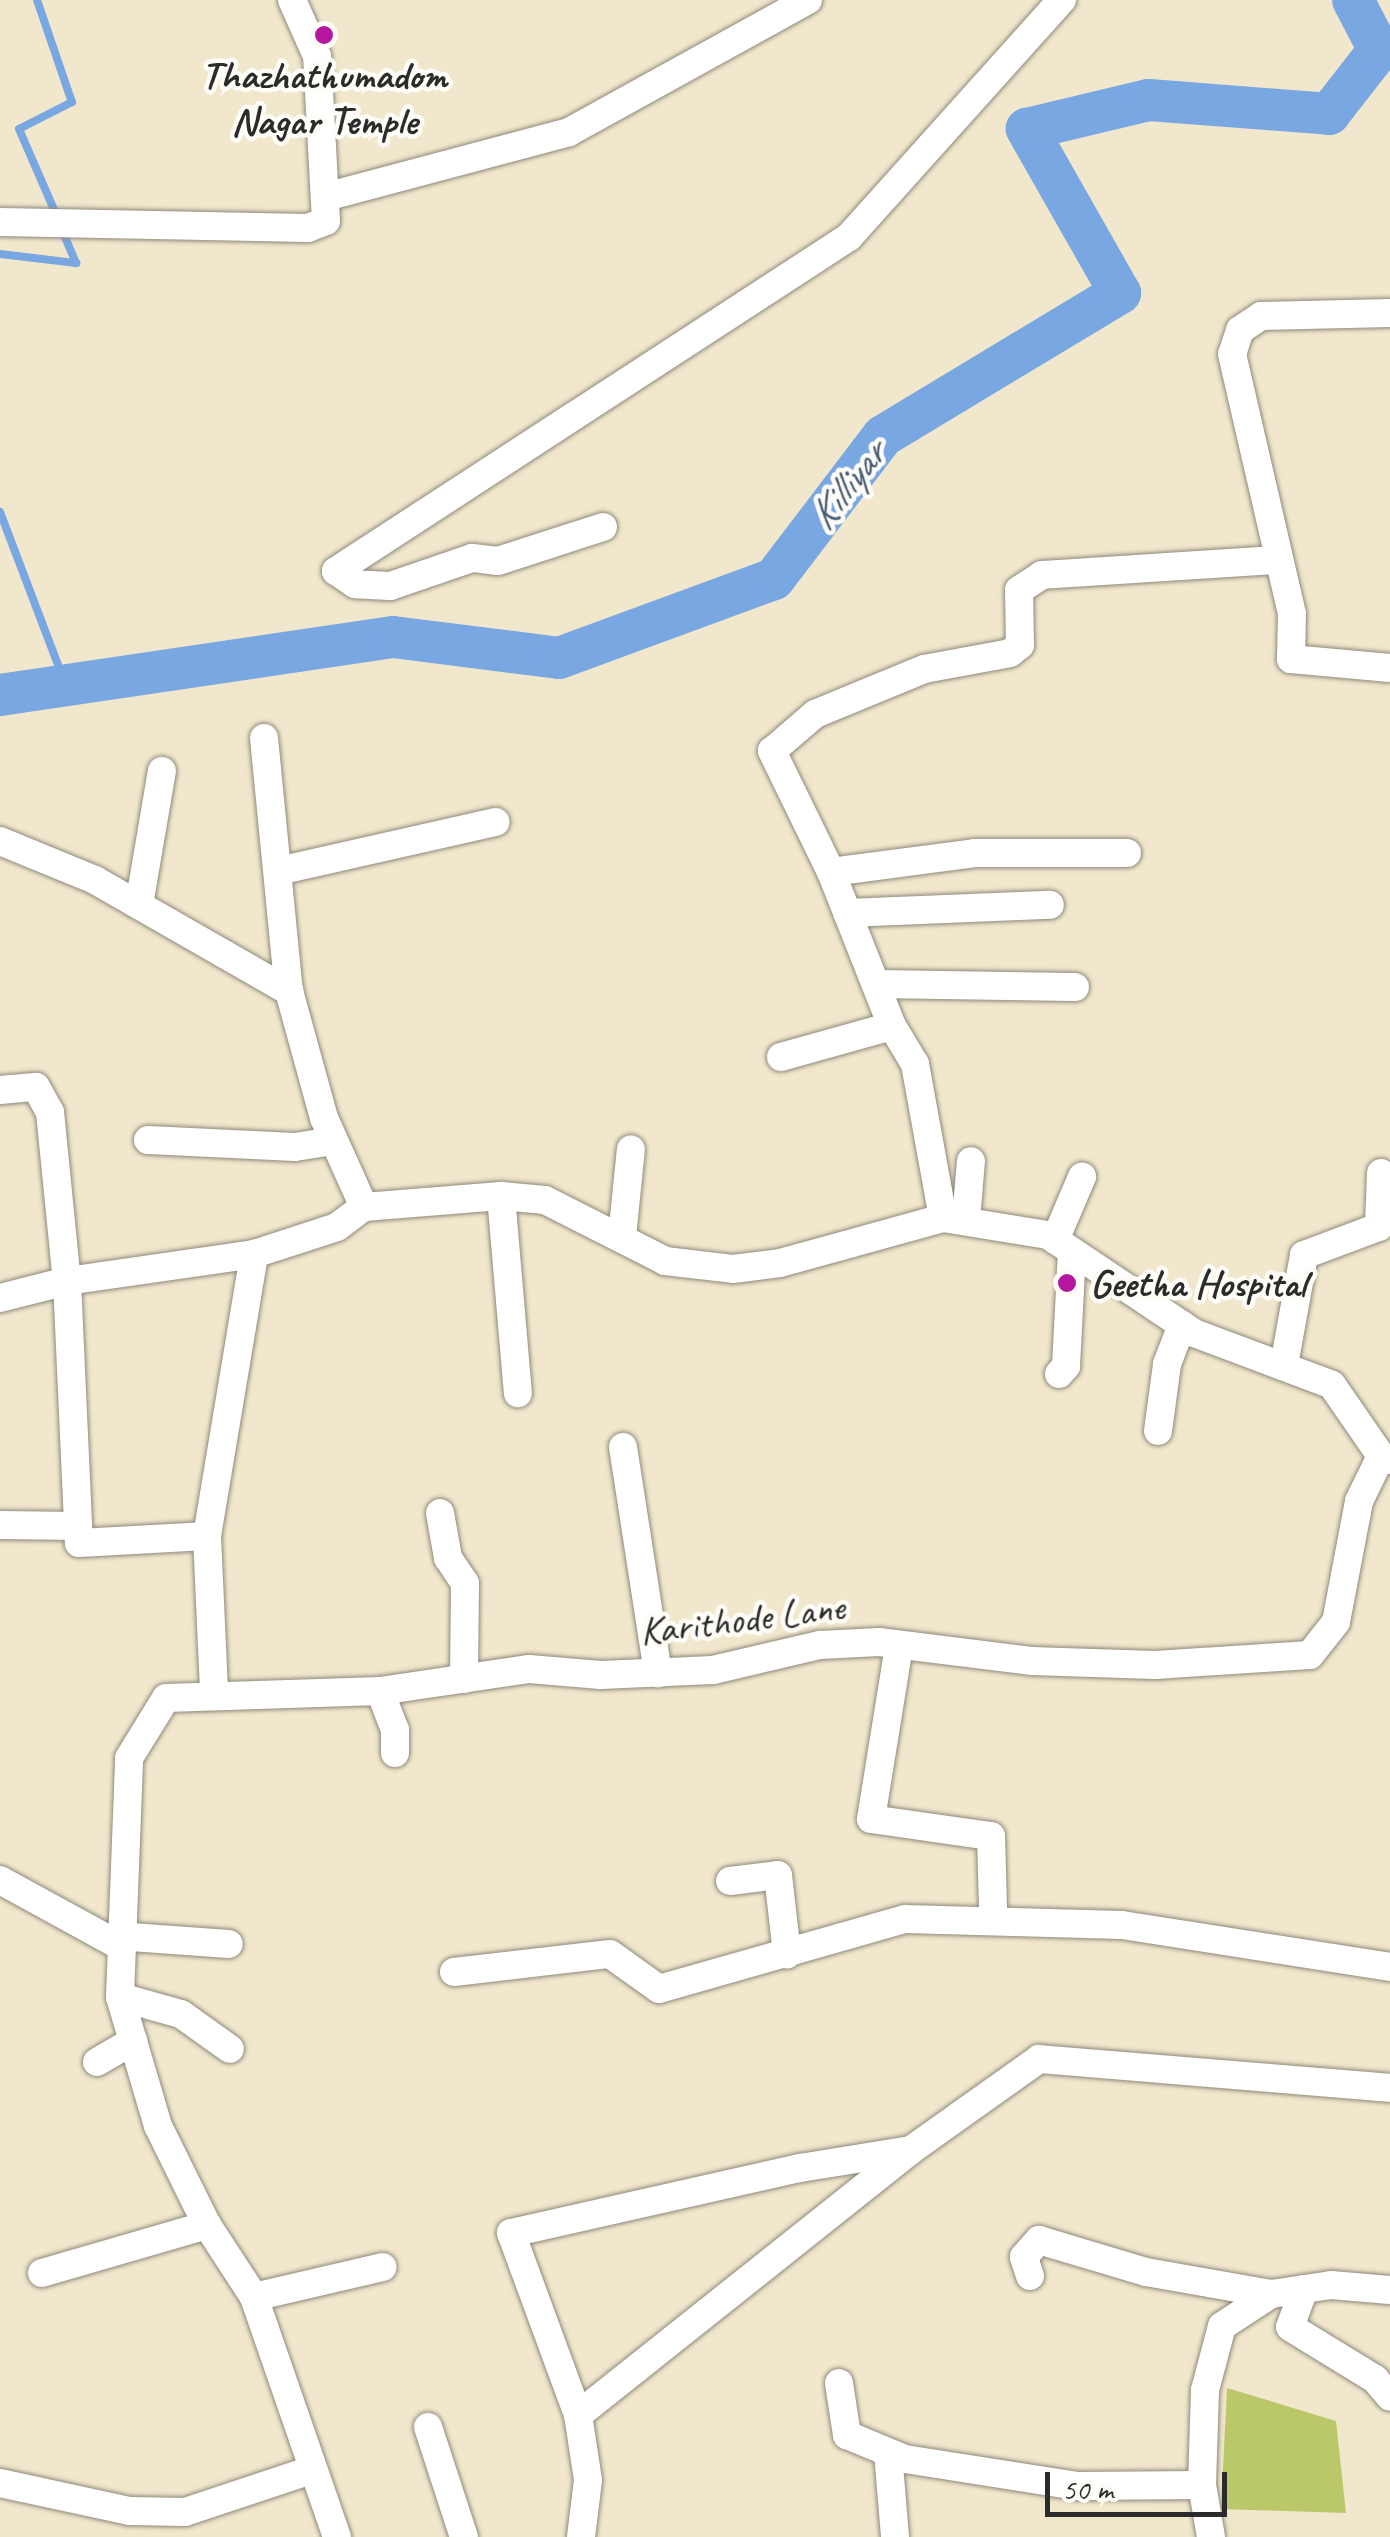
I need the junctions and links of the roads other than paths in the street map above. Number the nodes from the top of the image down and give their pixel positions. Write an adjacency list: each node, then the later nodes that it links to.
1 (292, 0): 4 (street)
2 (808, 0): 4 (street)
3 (1062, 0): 7 (street)
4 (329, 196): 5 (street)
5 (0, 222)
6 (1390, 313): 8 (street)
7 (603, 527)
8 (1278, 560): 9 (street); 16 (street)
9 (1390, 668)
10 (264, 738): 15 (street)
11 (162, 771): 17 (street)
12 (496, 822): 15 (street)
13 (0, 842): 17 (street)
14 (1128, 853): 16 (street)
15 (278, 871): 22 (street)
16 (831, 872): 19 (street)
17 (139, 905): 22 (street)
18 (1050, 905): 19 (street)
19 (848, 913): 20 (street)
20 (876, 984): 21 (street); 23 (street)
21 (1075, 987)
22 (289, 991): 27 (street)
23 (892, 1026): 24 (street); 34 (street)
24 (781, 1057)
25 (0, 1090): 38 (street)
26 (148, 1140): 27 (street)
27 (334, 1141): 33 (street)
28 (631, 1149): 35 (street)
29 (971, 1161): 34 (street)
30 (1380, 1173): 41 (street)
31 (1082, 1177): 36 (street)
32 (501, 1196): 33 (street); 35 (street); 43 (street)
33 (364, 1207): 37 (street)
34 (954, 1219): 35 (street); 36 (street)
35 (622, 1237)
36 (1064, 1246): 40 (street); 42 (street)
37 (254, 1254): 38 (street); 50 (street)
38 (67, 1280): 39 (street); 49 (street)
39 (0, 1298)
40 (1182, 1325): 41 (street); 44 (street)
41 (1284, 1365): 46 (street)
42 (1059, 1374)
43 (518, 1393)
44 (1158, 1431)
45 (623, 1447): 52 (street)
46 (1386, 1458): 51 (street, Karithode Lane)
47 (440, 1513): 53 (street)
48 (0, 1525): 49 (street)
49 (78, 1526): 50 (street)
50 (207, 1536): 55 (street)
51 (899, 1646): 52 (street, Karithode Lane); 59 (street)
52 (658, 1673): 53 (street, Karithode Lane)
53 (464, 1679): 54 (street, Karithode Lane)
54 (380, 1691): 55 (street, Karithode Lane); 56 (street)
55 (214, 1693): 60 (street, Karithode Lane)
56 (394, 1753)
57 (0, 1880): 60 (street)
58 (730, 1882): 62 (street)
59 (993, 1909)
60 (117, 1940): 61 (street); 65 (street)
61 (229, 1944)
62 (787, 1954): 63 (street); 64 (street)
63 (1390, 1967)
64 (454, 1972)
65 (120, 1997): 66 (street); 67 (street)
66 (134, 2041): 68 (street); 71 (street)
67 (230, 2049)
68 (97, 2062)
69 (1390, 2088): 70 (street)
70 (911, 2150): 81 (street); 81 (street)
71 (207, 2225): 73 (street); 78 (street)
72 (382, 2267): 78 (street)
73 (42, 2273)
74 (1030, 2276): 77 (street)
75 (1304, 2289): 76 (street); 77 (street); 80 (street)
76 (1390, 2290)
77 (1271, 2294): 86 (street)
78 (254, 2297): 84 (street)
79 (839, 2383): 83 (street)
80 (1390, 2397)
81 (578, 2414): 89 (street)
82 (428, 2428): 88 (street)
83 (888, 2453): 86 (street); 90 (street)
84 (311, 2470): 85 (street); 87 (street)
85 (0, 2483)
86 (1202, 2485): 91 (street)
87 (337, 2537)
88 (464, 2537)
89 (580, 2537)
90 (895, 2537)
91 (1211, 2537)

